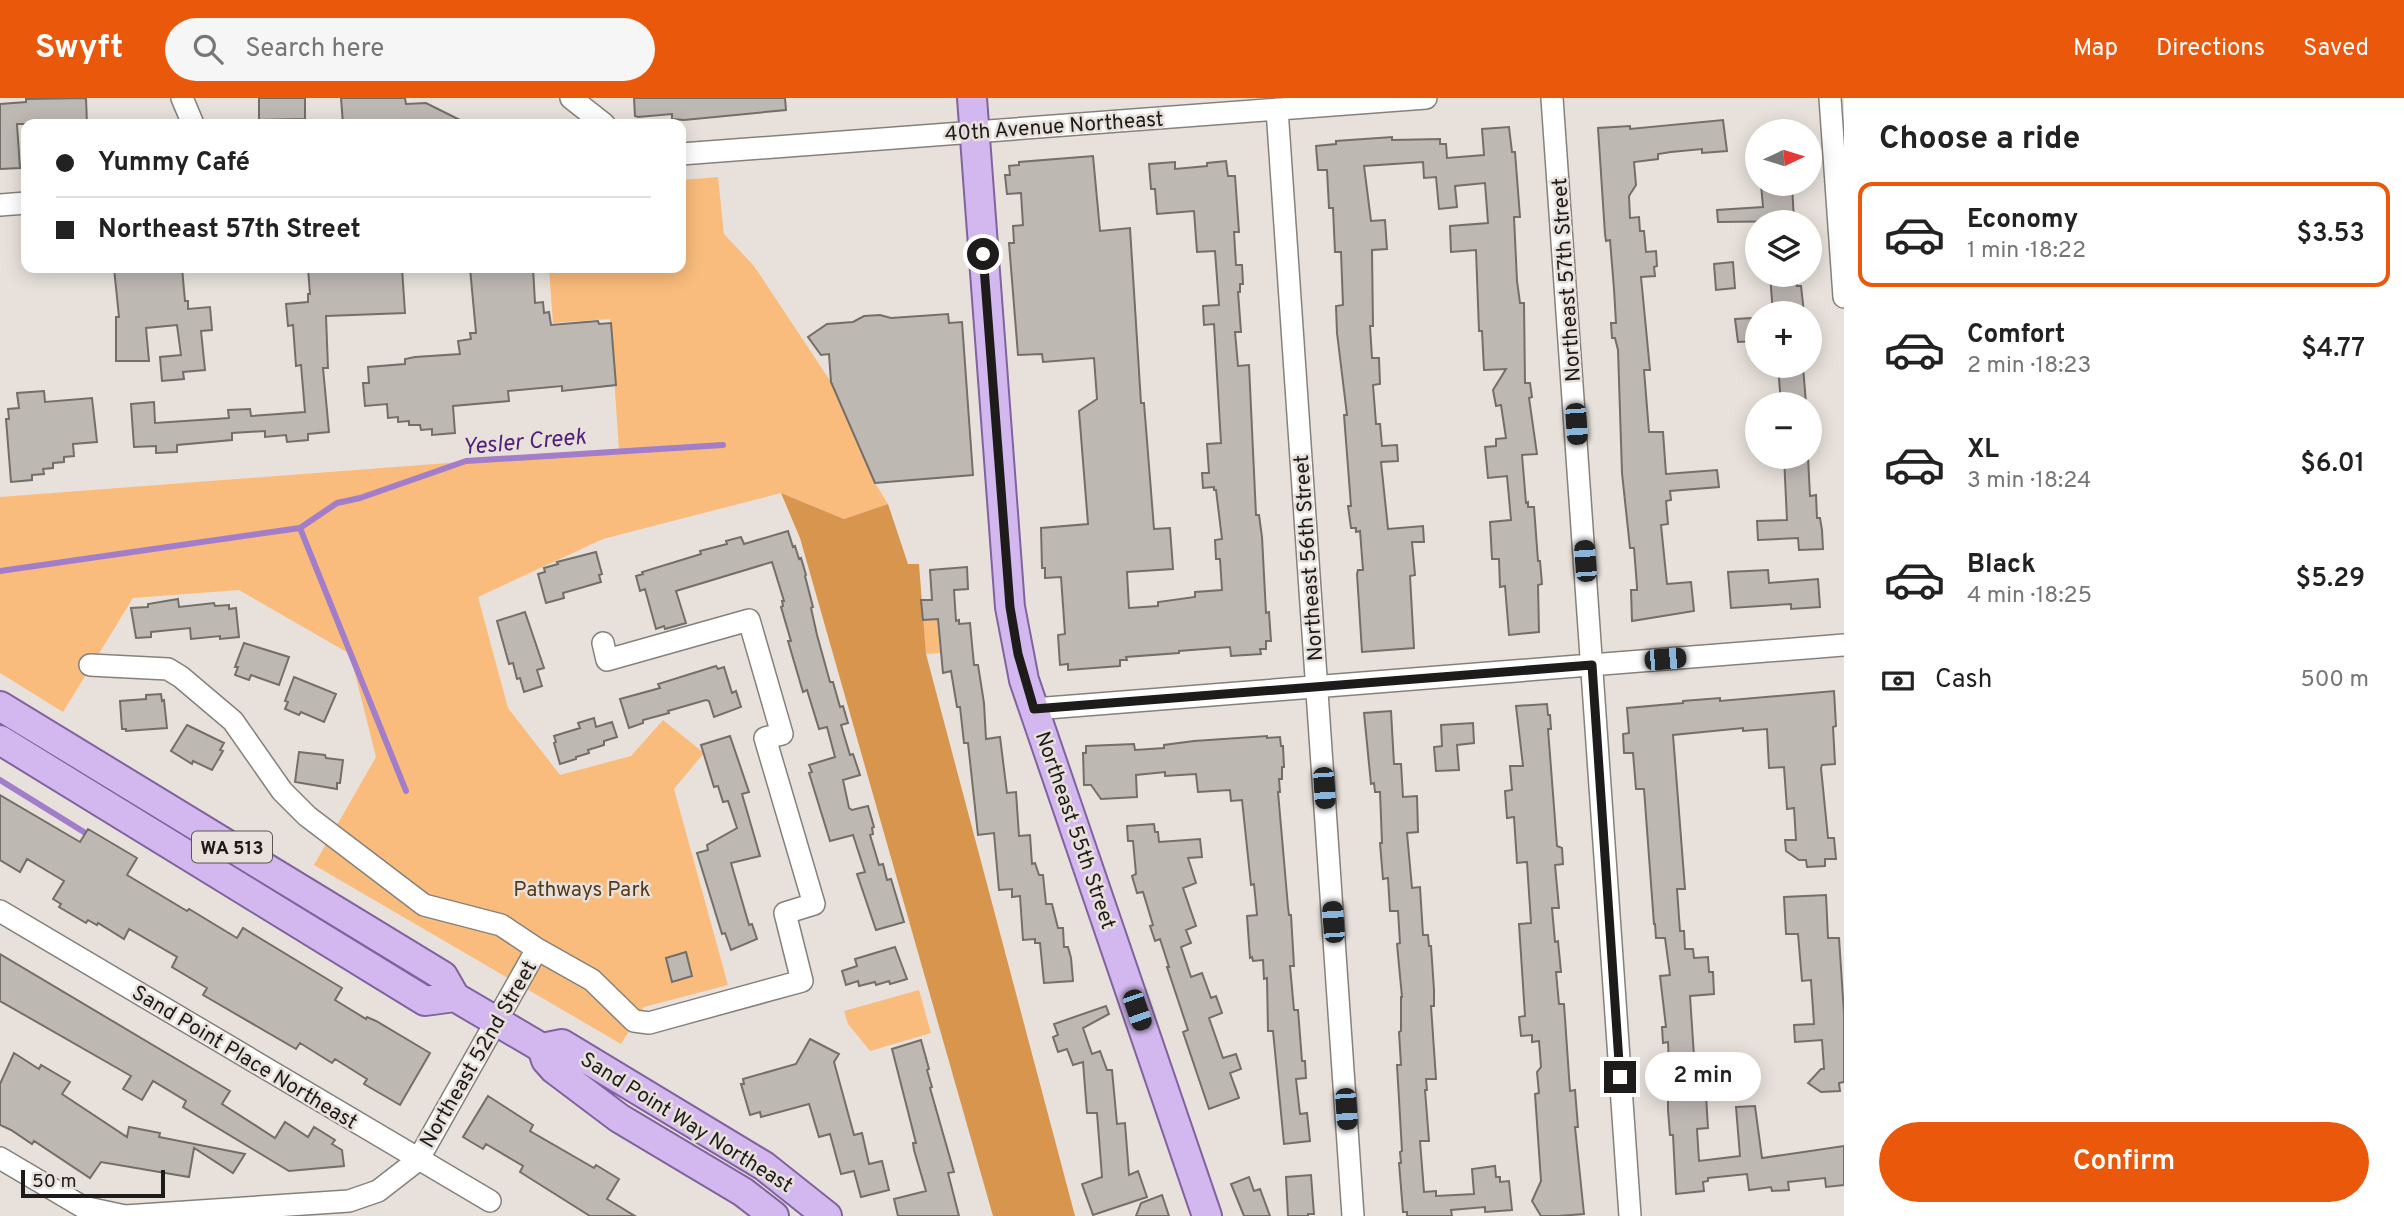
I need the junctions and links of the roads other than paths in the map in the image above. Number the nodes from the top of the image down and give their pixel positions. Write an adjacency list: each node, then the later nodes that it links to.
1 (183, 98): 8 (street)
2 (571, 98): 9 (street)
3 (972, 98): 10 (main road, Northeast 55th Street)
4 (1426, 98): 7 (street, 40th Avenue Northeast)
5 (1552, 98): 18 (street, Northeast 57th Street)
6 (1830, 98): 14 (street)
7 (1277, 109): 10 (street, 40th Avenue Northeast); 19 (street, Northeast 56th Street)
8 (191, 119)
9 (598, 119)
10 (974, 132): 11 (street, 40th Avenue Northeast); 21 (main road, Northeast 55th Street)
11 (686, 154)
12 (21, 203): 13 (street)
13 (0, 205)
14 (1844, 297)
15 (603, 643): 24 (street)
16 (1844, 645): 18 (street)
17 (90, 665): 24 (street)
18 (1592, 665): 19 (street); 35 (street, Northeast 57th Street)
19 (1317, 685): 21 (street); 34 (street, Northeast 56th Street)
20 (0, 706): 25 (main road, Sand Point Way Northeast / WA 513)
21 (1034, 709): 33 (main road, Northeast 55th Street)
22 (0, 740): 25 (main road, WA 513)
23 (0, 911): 29 (street, Sand Point Place Northeast)
24 (537, 949): 26 (street, Northeast 52nd Street)
25 (455, 997): 26 (main road, Sand Point Way Northeast / WA 513)
26 (495, 1021): 27 (main road, Sand Point Way Northeast / WA 513); 29 (street, Northeast 52nd Street)
27 (542, 1048): 31 (main road, Sand Point Way Northeast / WA 513); 32 (main road, Sand Point Way Northeast / WA 513)
28 (0, 1158): 29 (street)
29 (418, 1160): 30 (street, Sand Point Place Northeast)
30 (491, 1201)
31 (774, 1216)
32 (827, 1216)
33 (1207, 1216)
34 (1353, 1216)
35 (1630, 1216)

